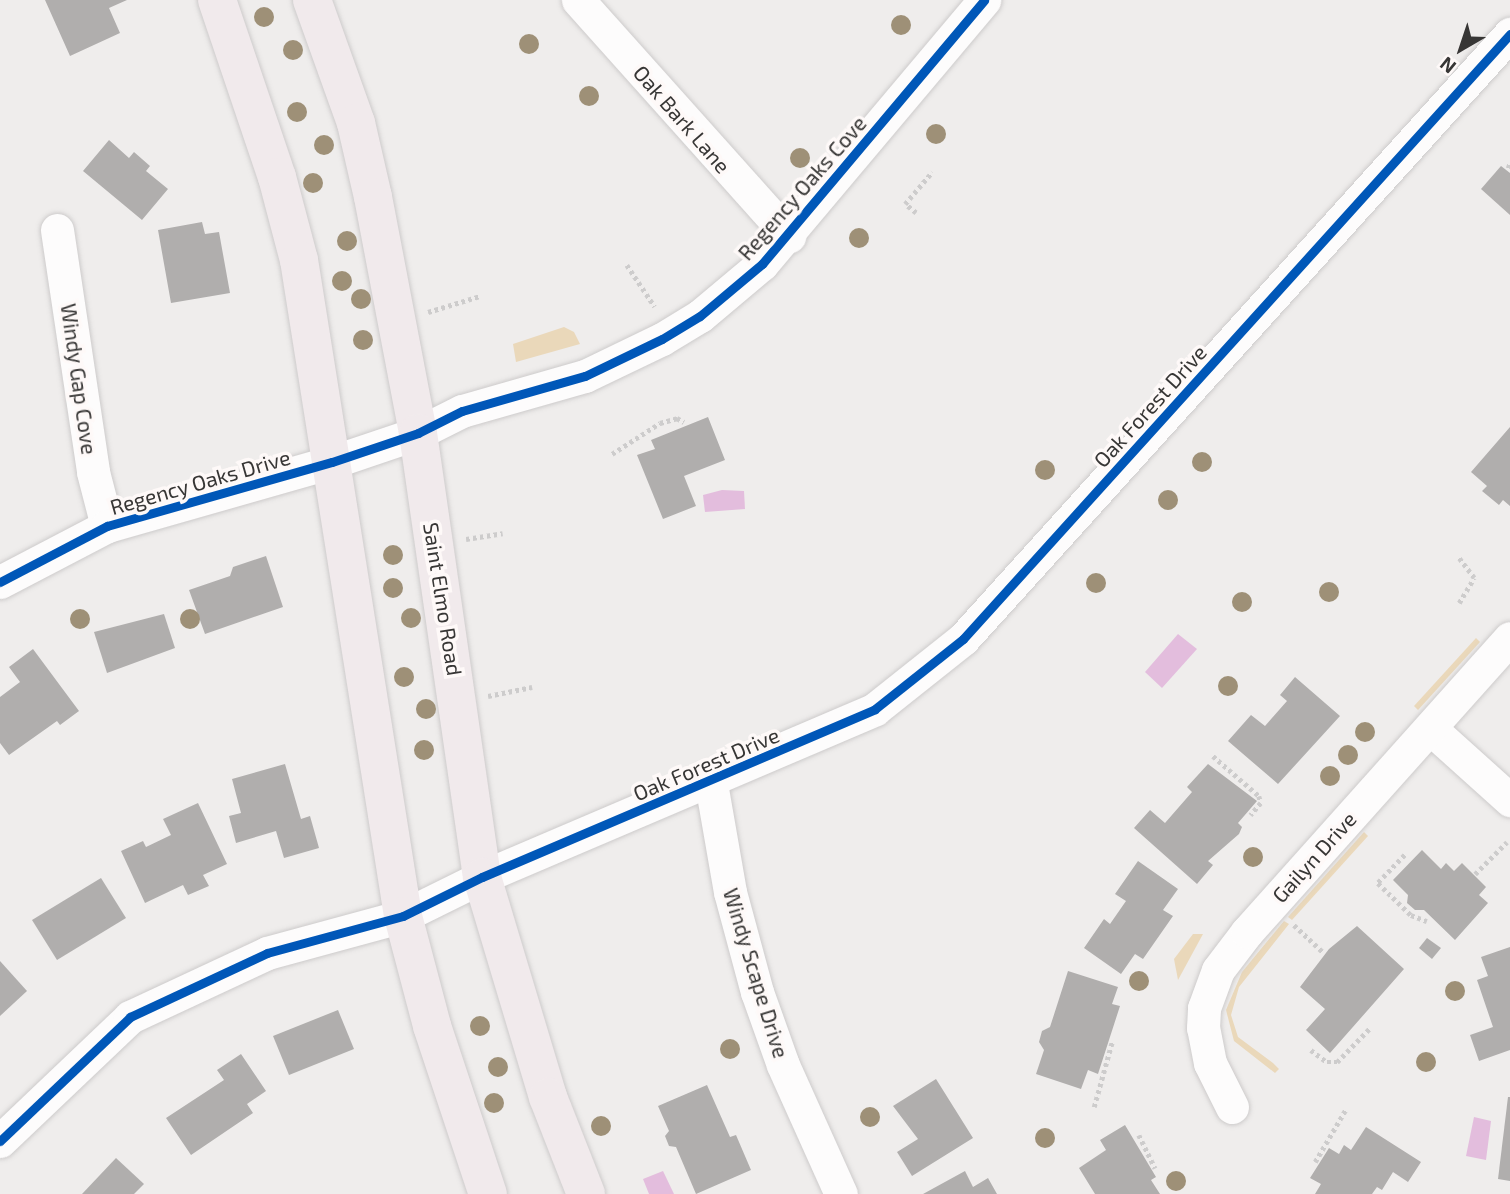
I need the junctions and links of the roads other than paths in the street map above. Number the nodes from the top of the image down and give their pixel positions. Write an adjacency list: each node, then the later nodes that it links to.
1 (217, 0): 9 (main road)
2 (312, 0): 8 (main road, Saint Elmo Road)
3 (578, 0): 7 (street, Oak Bark Lane)
4 (984, 0): 7 (street, Regency Oaks Cove)
5 (1510, 34): 14 (street, Oak Forest Drive)
6 (57, 230): 10 (street, Windy Gap Cove)
7 (789, 236): 8 (street, Regency Oaks Cove)
8 (418, 433): 9 (street, Regency Oaks Drive); 16 (main road, Saint Elmo Road)
9 (332, 463): 10 (street, Regency Oaks Drive); 17 (main road)
10 (107, 526): 11 (street, Regency Oaks Drive)
11 (0, 582)
12 (1510, 638): 13 (street, Gailyn Drive)
13 (1430, 728): 15 (street); 18 (street, Gailyn Drive)
14 (711, 783): 16 (street, Oak Forest Drive); 22 (street, Windy Scape Drive)
15 (1510, 800)
16 (482, 877): 17 (street, Oak Forest Drive); 21 (main road, Saint Elmo Road)
17 (403, 916): 19 (street, Oak Forest Drive); 20 (main road)
18 (1232, 1107)
19 (0, 1141)
20 (488, 1194)
21 (586, 1194)
22 (841, 1194)

